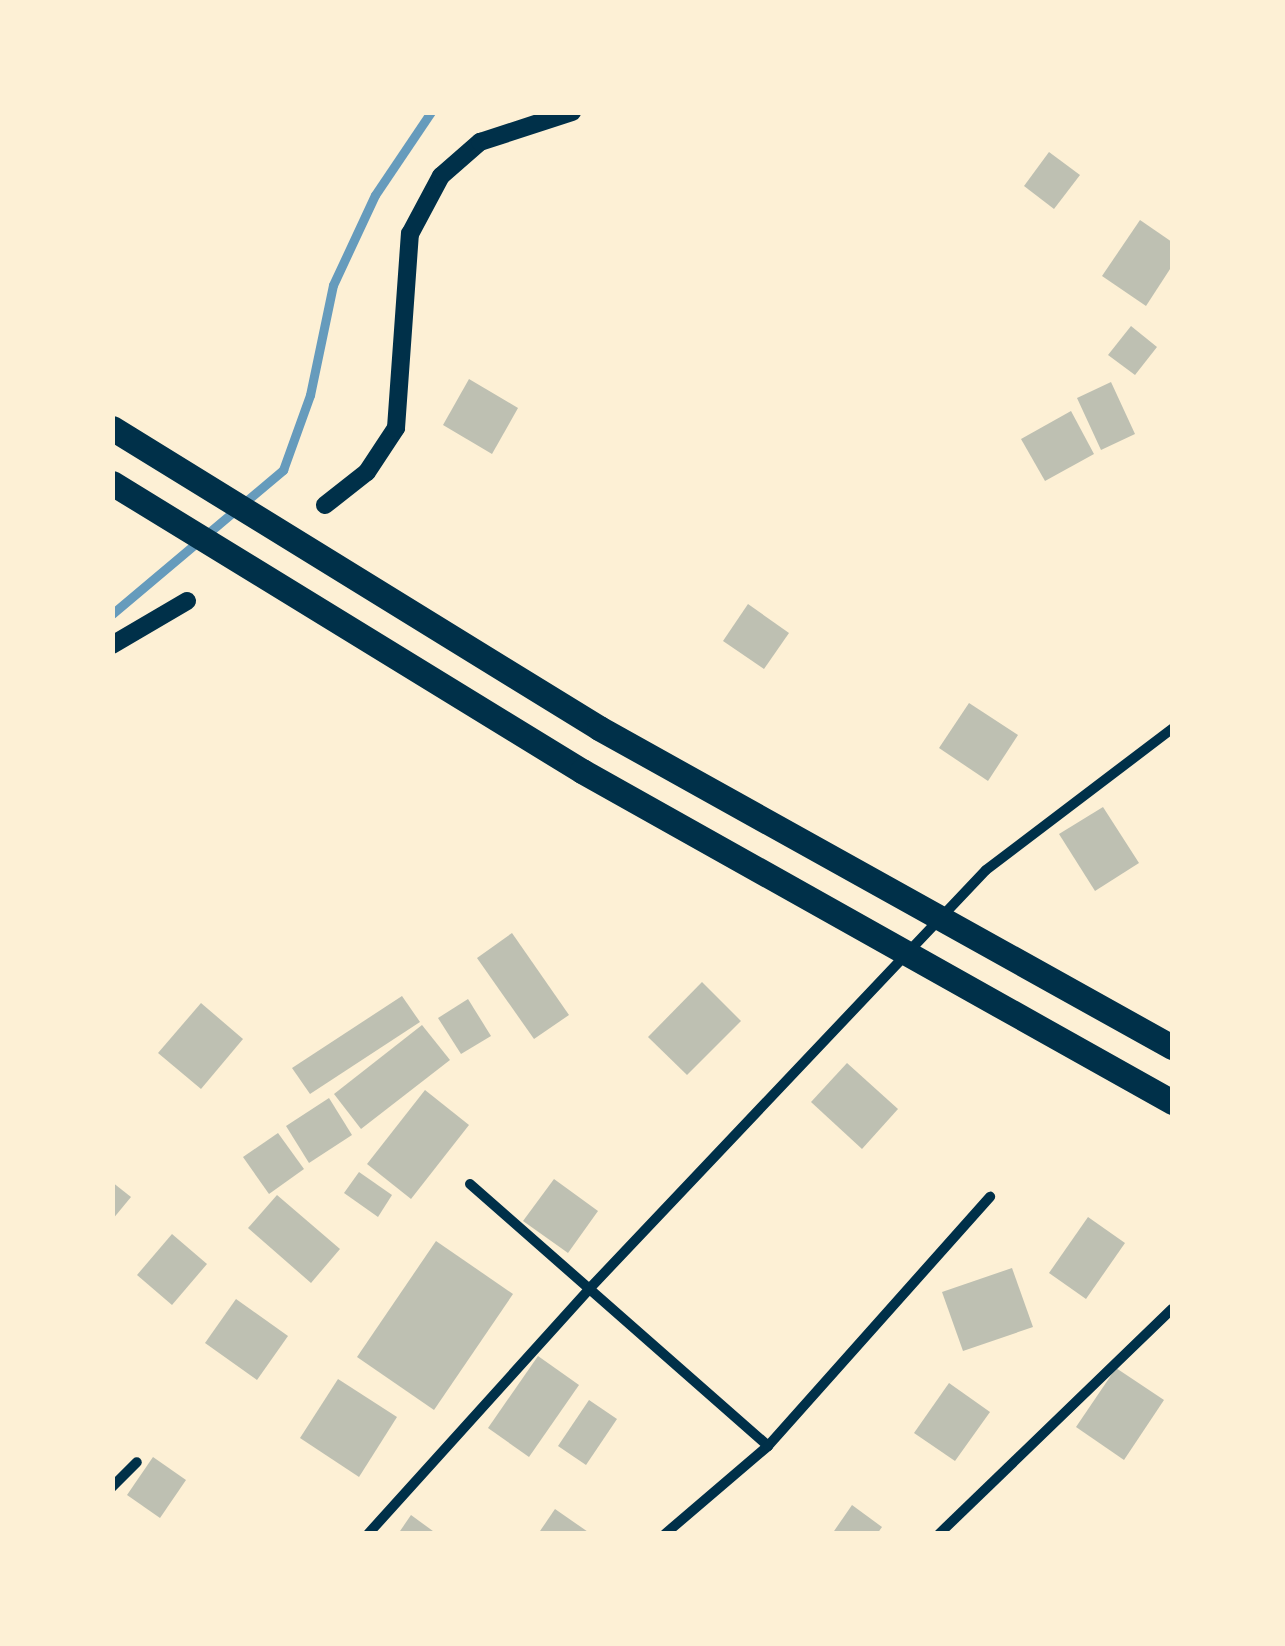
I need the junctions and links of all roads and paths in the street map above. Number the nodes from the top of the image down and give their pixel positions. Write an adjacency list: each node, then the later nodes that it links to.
1 (572, 112): 4 (street)
2 (112, 428): 8 (highway)
3 (112, 482): 9 (highway)
4 (326, 504)
5 (188, 602): 6 (street)
6 (112, 645)
7 (1172, 729): 12 (street)
8 (1172, 1047)
9 (1172, 1102)
10 (470, 1184): 12 (street)
11 (990, 1197): 14 (street)
12 (591, 1287): 14 (street); 17 (street)
13 (1172, 1309): 19 (street)
14 (768, 1446): 18 (street)
15 (137, 1462): 16 (street)
16 (112, 1487)
17 (368, 1534)
18 (666, 1534)
19 (939, 1534)

